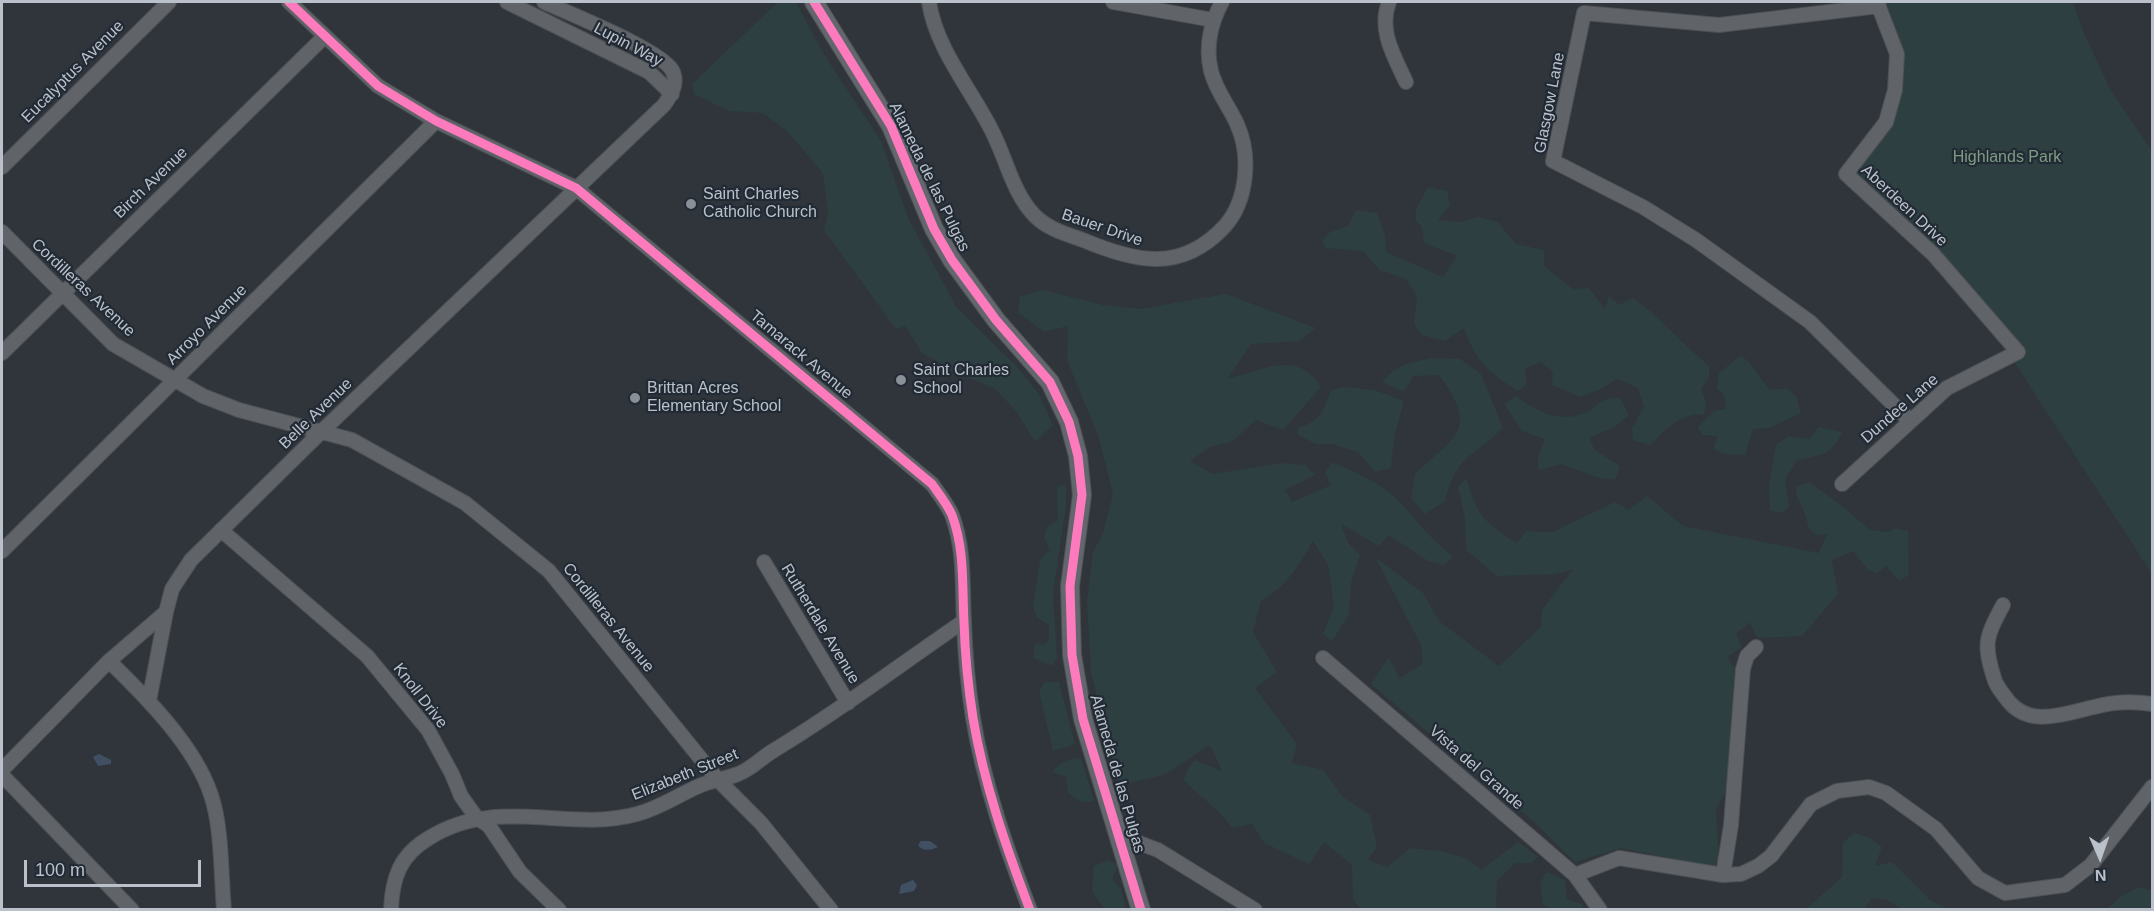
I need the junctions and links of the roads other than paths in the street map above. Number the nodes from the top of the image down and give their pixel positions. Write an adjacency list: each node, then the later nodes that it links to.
1 (169, 2): 16 (street, Eucalyptus Avenue)
2 (289, 2): 12 (street, Tamarack Avenue)
3 (507, 2): 14 (street, Lupin Way)
4 (544, 2): 14 (street, Lupin Way)
5 (814, 2): 43 (main road, Alameda de las Pulgas)
6 (929, 2): 11 (street, Bauer Drive)
7 (1113, 2): 11 (street)
8 (1222, 2): 11 (street, Bauer Drive)
9 (1389, 2): 13 (street)
10 (1878, 4): 20 (street, Aberdeen Drive); 23 (street, Glasgow Lane)
11 (1213, 20)
12 (324, 37): 15 (street, Tamarack Avenue); 19 (street, Birch Avenue)
13 (1406, 82)
14 (672, 94): 17 (street, Belle Avenue)
15 (435, 122): 17 (street, Tamarack Avenue); 22 (street, Arroyo Avenue)
16 (2, 167)
17 (576, 188): 24 (street, Belle Avenue); 31 (street, Tamarack Avenue)
18 (2, 232): 19 (street, Cordilleras Avenue)
19 (61, 294): 21 (street, Birch Avenue); 22 (street, Cordilleras Avenue)
20 (2018, 352): 23 (street, Dundee Lane)
21 (2, 353)
22 (174, 380): 24 (street, Cordilleras Avenue); 27 (street, Arroyo Avenue)
23 (1910, 420): 25 (street, Dundee Lane)
24 (321, 432): 26 (street, Belle Avenue); 40 (street, Cordilleras Avenue)
25 (1842, 484)
26 (221, 530): 30 (street, Belle Avenue); 42 (street, Knoll Drive)
27 (2, 551)
28 (764, 562): 36 (street, Rutherdale Avenue)
29 (2003, 605): 37 (street)
30 (166, 612): 34 (street); 35 (street, Belle Avenue)
31 (964, 621): 36 (street, Elizabeth Street); 51 (street, Tamarack Avenue)
32 (1756, 647): 44 (street)
33 (1323, 658): 45 (street, Vista del Grande)
34 (109, 661): 35 (street); 38 (street)
35 (149, 701): 47 (street)
36 (848, 703): 40 (street, Elizabeth Street)
37 (2152, 704)
38 (2, 770)
39 (2, 775): 46 (street)
40 (718, 780): 42 (street, Elizabeth Street); 50 (street, Cordilleras Avenue)
41 (2152, 787): 44 (street)
42 (476, 817): 48 (street, Elizabeth Street); 49 (street, Knoll Drive)
43 (1122, 846): 52 (main road, Alameda de las Pulgas); 53 (street)
44 (1723, 874): 45 (street)
45 (1575, 875): 54 (street, Vista del Grande)
46 (132, 909)
47 (224, 909)
48 (391, 909)
49 (560, 909)
50 (831, 909)
51 (1030, 909)
52 (1141, 909)
53 (1255, 909)
54 (1600, 909)

